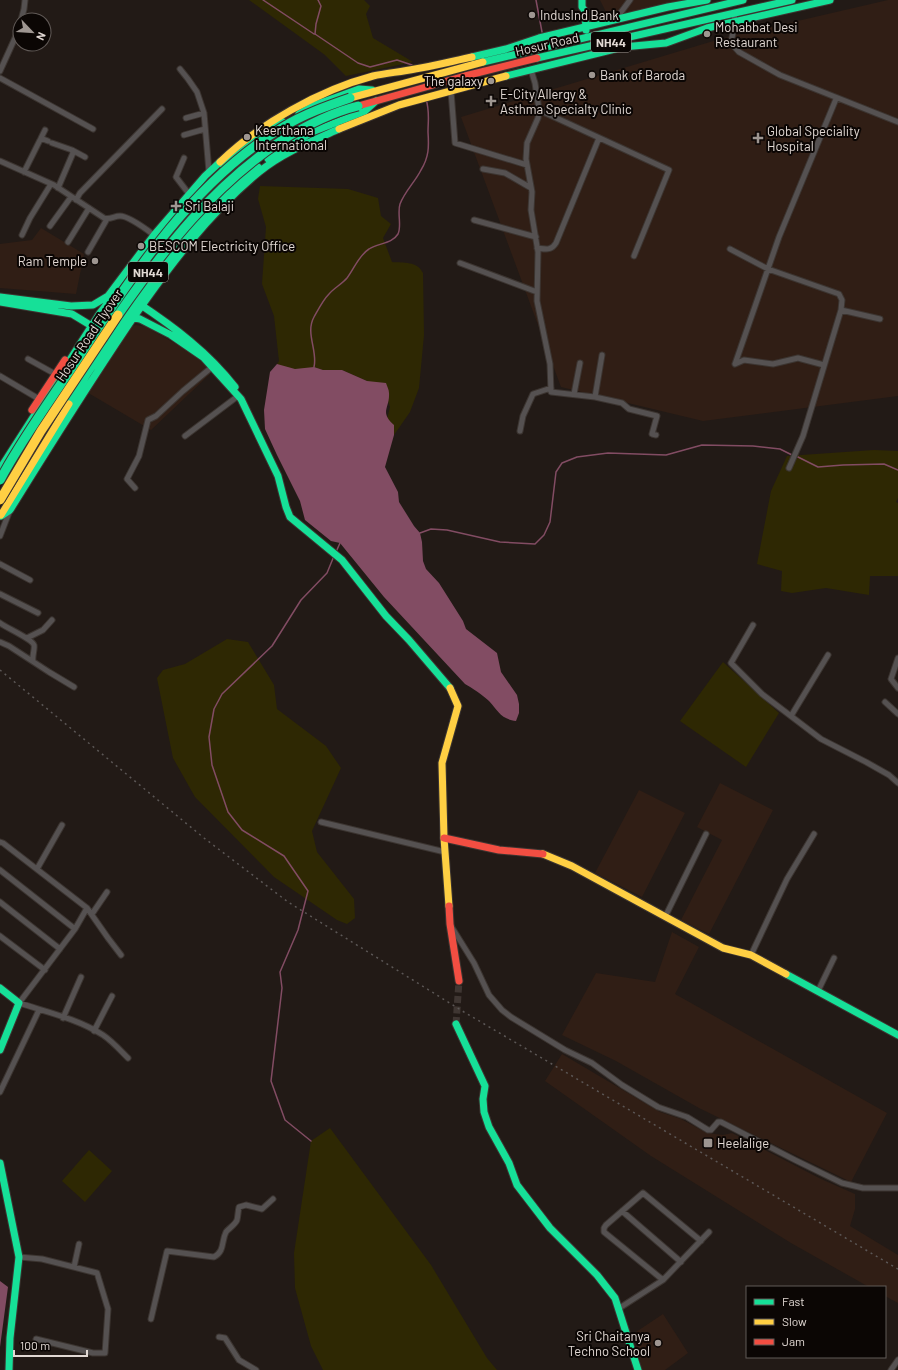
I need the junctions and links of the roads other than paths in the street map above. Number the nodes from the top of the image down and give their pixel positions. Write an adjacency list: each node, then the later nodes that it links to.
1 (25, 0): 10 (street)
2 (582, 0): 9 (main road)
3 (586, 0): 9 (main road)
4 (630, 0): 12 (street)
5 (707, 0): 12 (main road)
6 (744, 0): 14 (main road, Hosur Road / NH44)
7 (792, 0): 11 (main road, Hosur Road / NH44)
8 (830, 0): 11 (main road)
9 (585, 11): 13 (main road)
10 (23, 12)
11 (735, 18): 17 (main road); 23 (street); 24 (main road, Hosur Road / NH44)
12 (616, 19): 13 (main road)
13 (585, 27): 14 (main road); 19 (main road)
14 (586, 37): 19 (main road, Hosur Road / NH44)
15 (12, 45): 18 (street)
16 (180, 69): 27 (street)
17 (531, 70): 22 (main road); 26 (street)
18 (0, 71)
19 (424, 71): 21 (main road, Hosur Road / NH44); 37 (main road)
20 (0, 78): 30 (street)
21 (374, 90): 37 (main road); 95 (main road, Hosur Road Flyover / NH44, bridge)
22 (450, 91): 41 (street); 69 (main road)
23 (836, 99): 29 (street); 64 (street)
24 (378, 100): 51 (main road); 97 (main road, Hosur Road Flyover / NH44, bridge)
25 (162, 108): 49 (street)
26 (539, 110): 35 (street); 41 (street)
27 (204, 113): 28 (street); 32 (street)
28 (186, 118)
29 (898, 122)
30 (93, 129)
31 (45, 130): 34 (street)
32 (205, 130): 33 (street); 44 (street)
33 (184, 136)
34 (41, 138): 36 (street); 43 (street)
35 (599, 138): 59 (street); 62 (street)
36 (72, 150): 38 (street); 46 (street)
37 (231, 155): 44 (main road); 48 (main road)
38 (85, 157)
39 (184, 158): 48 (street)
40 (0, 161): 43 (street)
41 (527, 165): 47 (street)
42 (483, 169): 47 (street)
43 (24, 172): 45 (street)
44 (209, 172): 48 (main road)
45 (51, 184): 46 (street); 55 (street)
46 (58, 188): 49 (street)
47 (531, 188): 57 (street)
48 (191, 196): 51 (main road); 56 (main road); 67 (main road)
49 (74, 198): 50 (street); 54 (street)
50 (89, 208): 52 (street); 58 (street)
51 (209, 212): 69 (main road)
52 (108, 219): 56 (street); 61 (street)
53 (474, 220): 57 (street)
54 (50, 226)
55 (22, 235)
56 (154, 235): 67 (main road)
57 (536, 237): 59 (street)
58 (68, 242)
59 (537, 248): 65 (street)
60 (730, 249): 64 (street)
61 (88, 252)
62 (634, 256)
63 (460, 263): 65 (street)
64 (768, 269): 70 (street); 79 (street)
65 (537, 292): 84 (street)
66 (0, 297): 67 (main road)
67 (110, 297): 69 (main road); 73 (main road)
68 (0, 302): 73 (main road)
69 (139, 304): 71 (main road); 86 (main road)
70 (841, 310): 72 (street); 79 (street)
71 (130, 317): 74 (main road); 80 (main road)
72 (880, 319)
73 (90, 324): 74 (main road); 77 (main road); 83 (main road)
74 (115, 340): 81 (main road); 98 (main road)
75 (602, 355): 87 (street)
76 (28, 359): 83 (street)
77 (68, 363): 81 (main road); 83 (main road)
78 (580, 363): 85 (street)
79 (824, 365): 93 (street)
80 (212, 367): 86 (main road); 96 (street)
81 (86, 375): 99 (main road)
82 (0, 376): 88 (street)
83 (57, 376): 88 (main road); 94 (main road)
84 (551, 388): 85 (street); 89 (street)
85 (574, 394): 87 (street)
86 (239, 397): 91 (street); 123 (main road)
87 (595, 397): 90 (street)
88 (39, 399): 92 (main road)
89 (520, 431)
90 (656, 435)
91 (185, 436)
92 (0, 460)
93 (789, 468)
94 (0, 469)
95 (0, 480)
96 (135, 488)
97 (0, 500)
98 (10, 510): 99 (main road); 100 (street)
99 (0, 516)
100 (0, 536)
101 (0, 564): 102 (street)
102 (30, 580)
103 (0, 594): 104 (street)
104 (38, 613)
105 (52, 620): 108 (street)
106 (0, 623): 108 (street)
107 (753, 624): 117 (street)
108 (27, 638): 112 (street)
109 (0, 642): 112 (street)
110 (828, 655): 117 (street)
111 (898, 658): 114 (street)
112 (33, 661): 113 (street)
113 (74, 687)
114 (898, 688)
115 (885, 702): 116 (street)
116 (898, 714)
117 (791, 716): 118 (street)
118 (898, 783)
119 (321, 822): 125 (street)
120 (62, 825): 126 (street)
121 (706, 834): 132 (street)
122 (814, 834): 138 (street)
123 (444, 838): 125 (main road); 132 (main road)
124 (0, 842): 126 (street)
125 (445, 852): 133 (main road)
126 (37, 869): 130 (street)
127 (0, 870): 134 (street)
128 (107, 892): 131 (street)
129 (0, 902): 136 (street)
130 (87, 908): 131 (street); 134 (street)
131 (92, 914): 137 (street)
132 (665, 917): 138 (main road)
133 (450, 924): 142 (main road); 156 (street)
134 (74, 929): 136 (street)
135 (0, 936): 140 (street)
136 (60, 949): 140 (street)
137 (121, 955)
138 (751, 955): 144 (main road)
139 (834, 958): 144 (street)
140 (45, 970): 146 (street)
141 (81, 976): 148 (street)
142 (459, 981)
143 (0, 988): 146 (main road)
144 (818, 991): 151 (main road)
145 (112, 996): 150 (street)
146 (19, 1003): 147 (street); 152 (main road)
147 (39, 1010): 148 (street); 154 (street)
148 (63, 1018): 150 (street)
149 (456, 1024): 166 (main road)
150 (94, 1031): 153 (street)
151 (898, 1035)
152 (0, 1050)
153 (128, 1058)
154 (0, 1092)
155 (0, 1163): 162 (main road)
156 (898, 1188)
157 (273, 1200): 167 (street)
158 (622, 1211): 160 (street); 163 (street); 165 (street)
159 (709, 1232): 160 (street)
160 (702, 1241): 163 (street)
161 (79, 1244): 164 (street)
162 (19, 1257): 164 (street); 171 (main road)
163 (681, 1262): 165 (street)
164 (74, 1267): 169 (street)
165 (662, 1280): 166 (street)
166 (618, 1309): 173 (main road)
167 (151, 1319)
168 (219, 1337): 172 (street)
169 (36, 1339)
170 (898, 1361): 174 (street)
171 (9, 1370)
172 (256, 1370)
173 (638, 1370)
174 (891, 1370)

